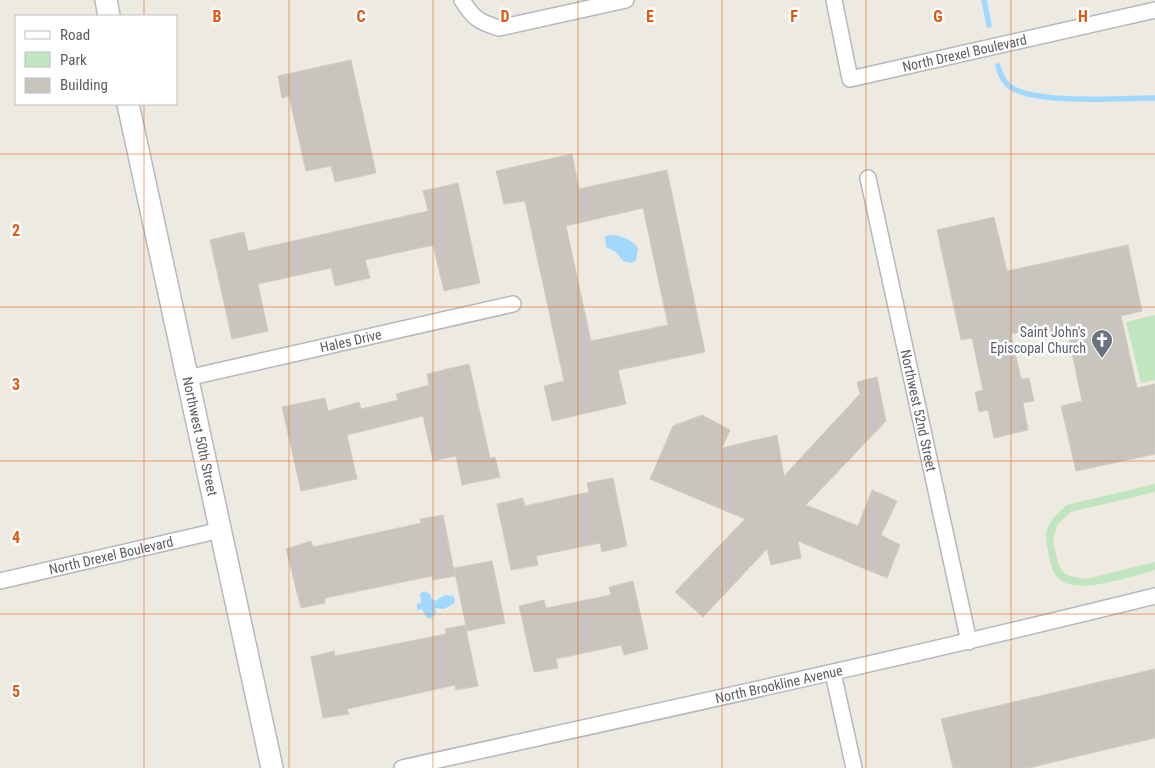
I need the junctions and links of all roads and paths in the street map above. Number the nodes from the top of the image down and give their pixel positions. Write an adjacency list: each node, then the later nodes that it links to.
1 (106, 0): 6 (main road)
2 (462, 0): 3 (street)
3 (626, 0)
4 (834, 0): 5 (street, North Drexel Boulevard)
5 (1146, 8)
6 (109, 15)
7 (128, 105): 10 (main road, Northwest 50th Street)
8 (868, 178): 14 (street, Northwest 52nd Street)
9 (513, 304): 10 (street, Hales Drive)
10 (187, 378): 11 (main road, Northwest 50th Street)
11 (221, 530): 12 (street, North Drexel Boulevard); 16 (main road, Northwest 50th Street)
12 (0, 581)
13 (1155, 596): 14 (street, North Brookline Avenue)
14 (970, 642): 15 (street, North Brookline Avenue)
15 (833, 673): 17 (street, North Brookline Avenue); 18 (street)
16 (272, 768)
17 (402, 768)
18 (854, 768)

